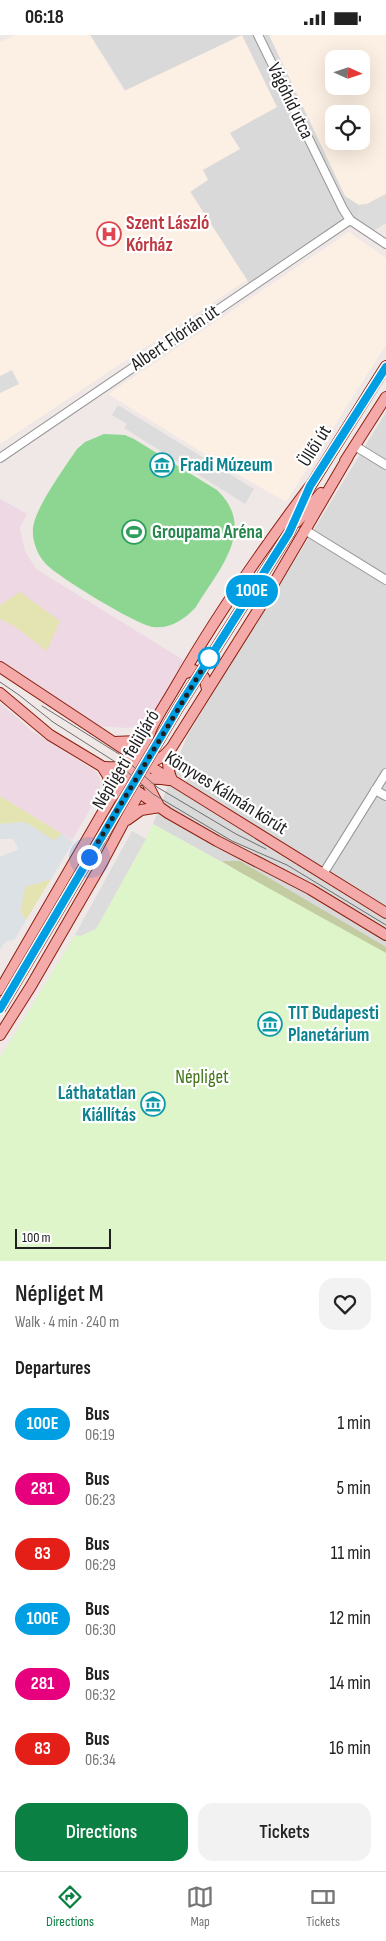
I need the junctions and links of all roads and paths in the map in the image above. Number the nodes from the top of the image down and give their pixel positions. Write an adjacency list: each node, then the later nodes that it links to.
1 (258, 35): 2 (street, Vágóhíd utca)
2 (350, 220): 3 (street); 8 (street, Albert Flórián út)
3 (386, 244)
4 (386, 366): 10 (main road, Üllői út)
5 (386, 397): 6 (main road, Üllői út)
6 (355, 446): 7 (main road, Üllői út); 9 (street)
7 (348, 457): 11 (main road); 12 (main road, Üllői út)
8 (0, 458)
9 (386, 465)
10 (310, 486): 12 (main road, Üllői út); 15 (main road)
11 (305, 531): 13 (street); 16 (main road)
12 (289, 533): 41 (main road, Népligeti felüljáró, bridge)
13 (386, 580)
14 (0, 667): 19 (main road, Könyves Kálmán körút)
15 (183, 674): 16 (main road); 18 (main road)
16 (207, 689): 20 (main road)
17 (0, 693): 23 (main road)
18 (150, 733): 19 (main road); 20 (main road); 21 (main road)
19 (113, 742): 21 (main road, Könyves Kálmán körút); 22 (main road)
20 (172, 747): 21 (main road); 26 (main road)
21 (144, 763): 22 (main road); 25 (main road); 26 (main road, Könyves Kálmán körút)
22 (130, 766): 23 (main road); 27 (main road)
23 (103, 767): 27 (main road); 30 (main road)
24 (386, 773): 28 (street)
25 (146, 780): 26 (main road); 27 (main road); 31 (main road)
26 (172, 780): 37 (main road, Könyves Kálmán körút)
27 (132, 785): 30 (main road); 31 (main road); 32 (main road)
28 (375, 790): 29 (street); 37 (street)
29 (386, 796)
30 (112, 798): 33 (main road)
31 (160, 807): 32 (main road); 39 (main road)
32 (124, 823): 34 (main road)
33 (93, 829): 34 (main road); 35 (main road)
34 (114, 842): 36 (main road)
35 (82, 850): 36 (main road); 40 (main road)
36 (102, 865): 42 (main road)
37 (323, 874): 38 (main road, Könyves Kálmán körút)
38 (386, 913)
39 (386, 935)
40 (0, 990)
41 (0, 1009)
42 (0, 1035)

